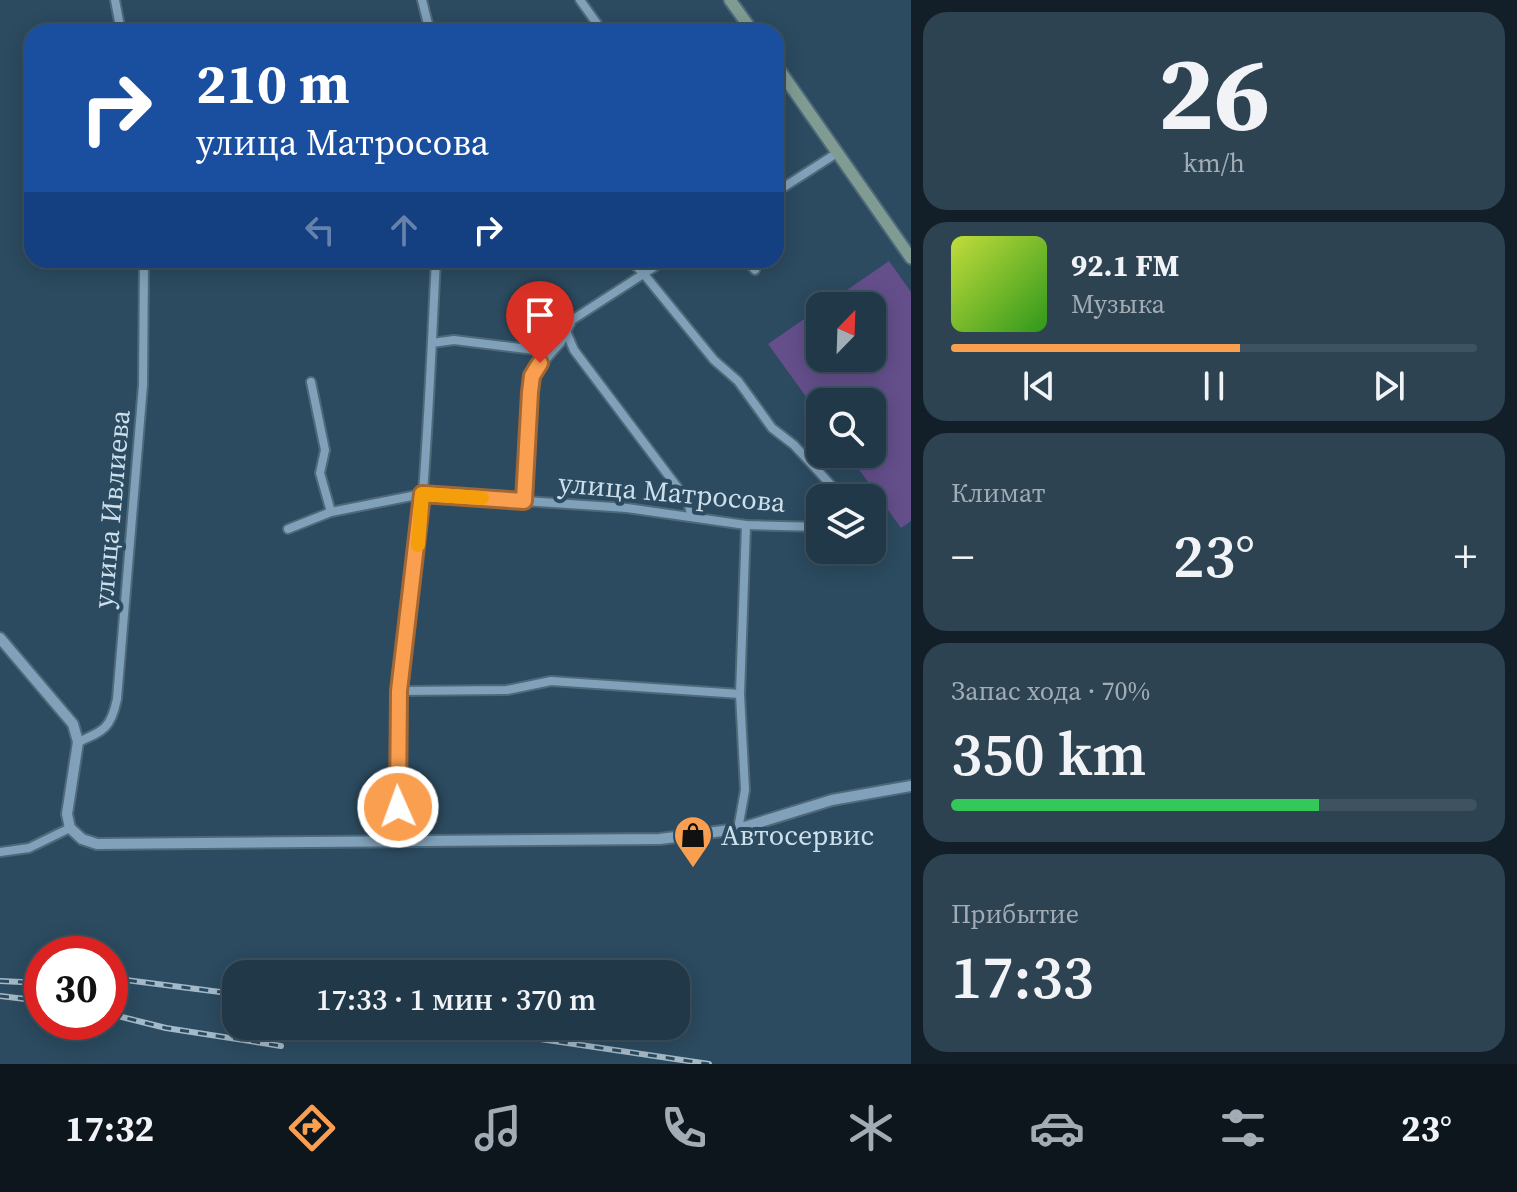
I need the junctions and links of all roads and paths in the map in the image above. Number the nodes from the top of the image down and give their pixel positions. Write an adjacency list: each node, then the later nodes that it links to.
1 (115, 0): 5 (street)
2 (422, 0): 6 (street)
3 (580, 0): 7 (street)
4 (730, 0): 8 (main road)
5 (120, 24)
6 (428, 24)
7 (597, 24)
8 (747, 24)
9 (784, 77): 10 (main road)
10 (837, 153): 11 (street); 12 (main road)
11 (784, 187)
12 (911, 258)
13 (144, 268): 33 (street, улица Ивлиева)
14 (436, 268): 19 (street)
15 (638, 268): 17 (street)
16 (651, 268): 17 (street)
17 (643, 273): 18 (street); 22 (street)
18 (566, 331): 20 (street); 26 (street)
19 (432, 343): 20 (street); 23 (street)
20 (552, 352): 24 (street)
21 (311, 382): 25 (street)
22 (830, 484)
23 (422, 494): 24 (street, улица Матросова); 25 (street, улица Матросова); 31 (street)
24 (524, 501): 26 (street, улица Матросова)
25 (331, 512): 29 (street, улица Матросова)
26 (692, 516): 27 (street, улица Матросова)
27 (746, 525): 28 (street, улица Матросова); 32 (street)
28 (806, 526)
29 (288, 529)
30 (0, 638): 33 (street)
31 (399, 691): 32 (street); 37 (street)
32 (740, 694): 36 (street)
33 (78, 742): 35 (street)
34 (911, 786): 36 (street)
35 (70, 828): 37 (street); 38 (street)
36 (738, 829): 37 (street)
37 (405, 842)
38 (0, 852)

